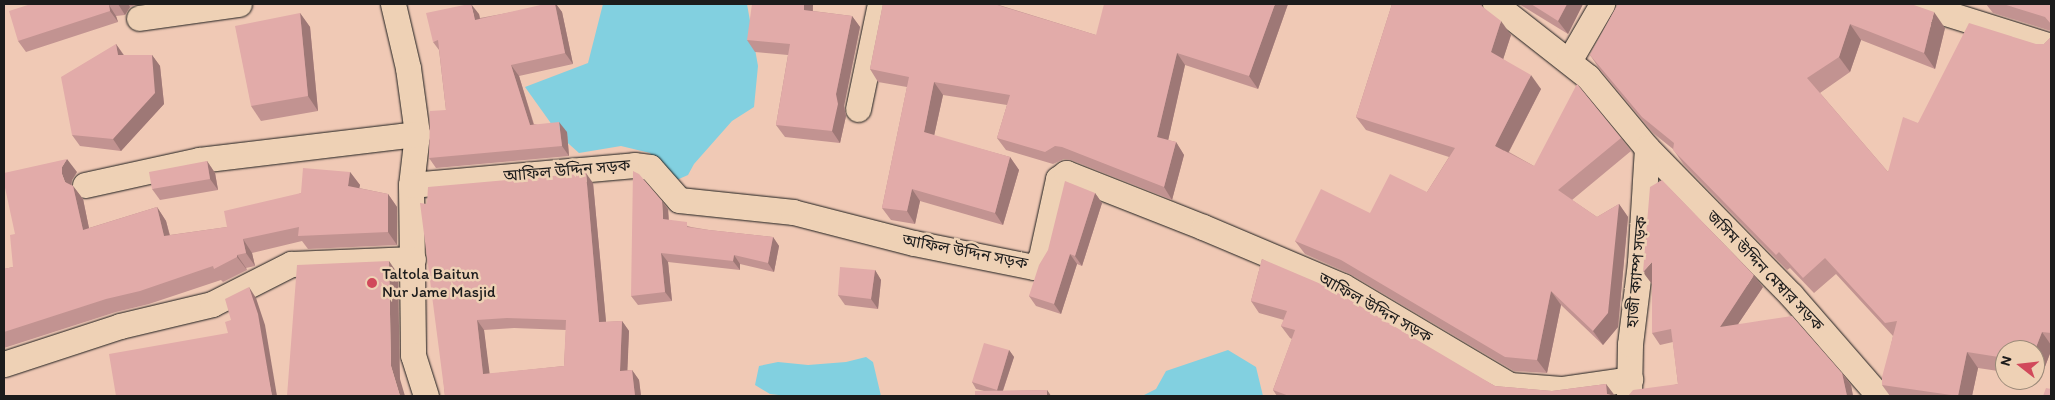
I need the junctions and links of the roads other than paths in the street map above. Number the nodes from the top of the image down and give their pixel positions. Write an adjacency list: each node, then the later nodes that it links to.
1 (238, 4): 7 (street)
2 (393, 4): 11 (street)
3 (880, 4): 10 (street)
4 (1495, 4): 9 (street, জসিম উদ্দিন মেম্বার সড়ক)
5 (1602, 4): 9 (street)
6 (1917, 4): 8 (street)
7 (139, 18)
8 (2051, 46)
9 (1570, 61): 12 (street, জসিম উদ্দিন মেম্বার সড়ক)
10 (858, 109)
11 (417, 134): 13 (street); 14 (street)
12 (1647, 148): 17 (street, হাজী ক্যাম্প সড়ক); 19 (street, জসিম উদ্দিন মেম্বার সড়ক)
13 (84, 185)
14 (411, 185): 15 (street); 17 (street, আফিল উদ্দিন সড়ক)
15 (413, 259): 16 (street); 18 (street)
16 (4, 364)
17 (1629, 388)
18 (426, 396)
19 (1880, 396)

